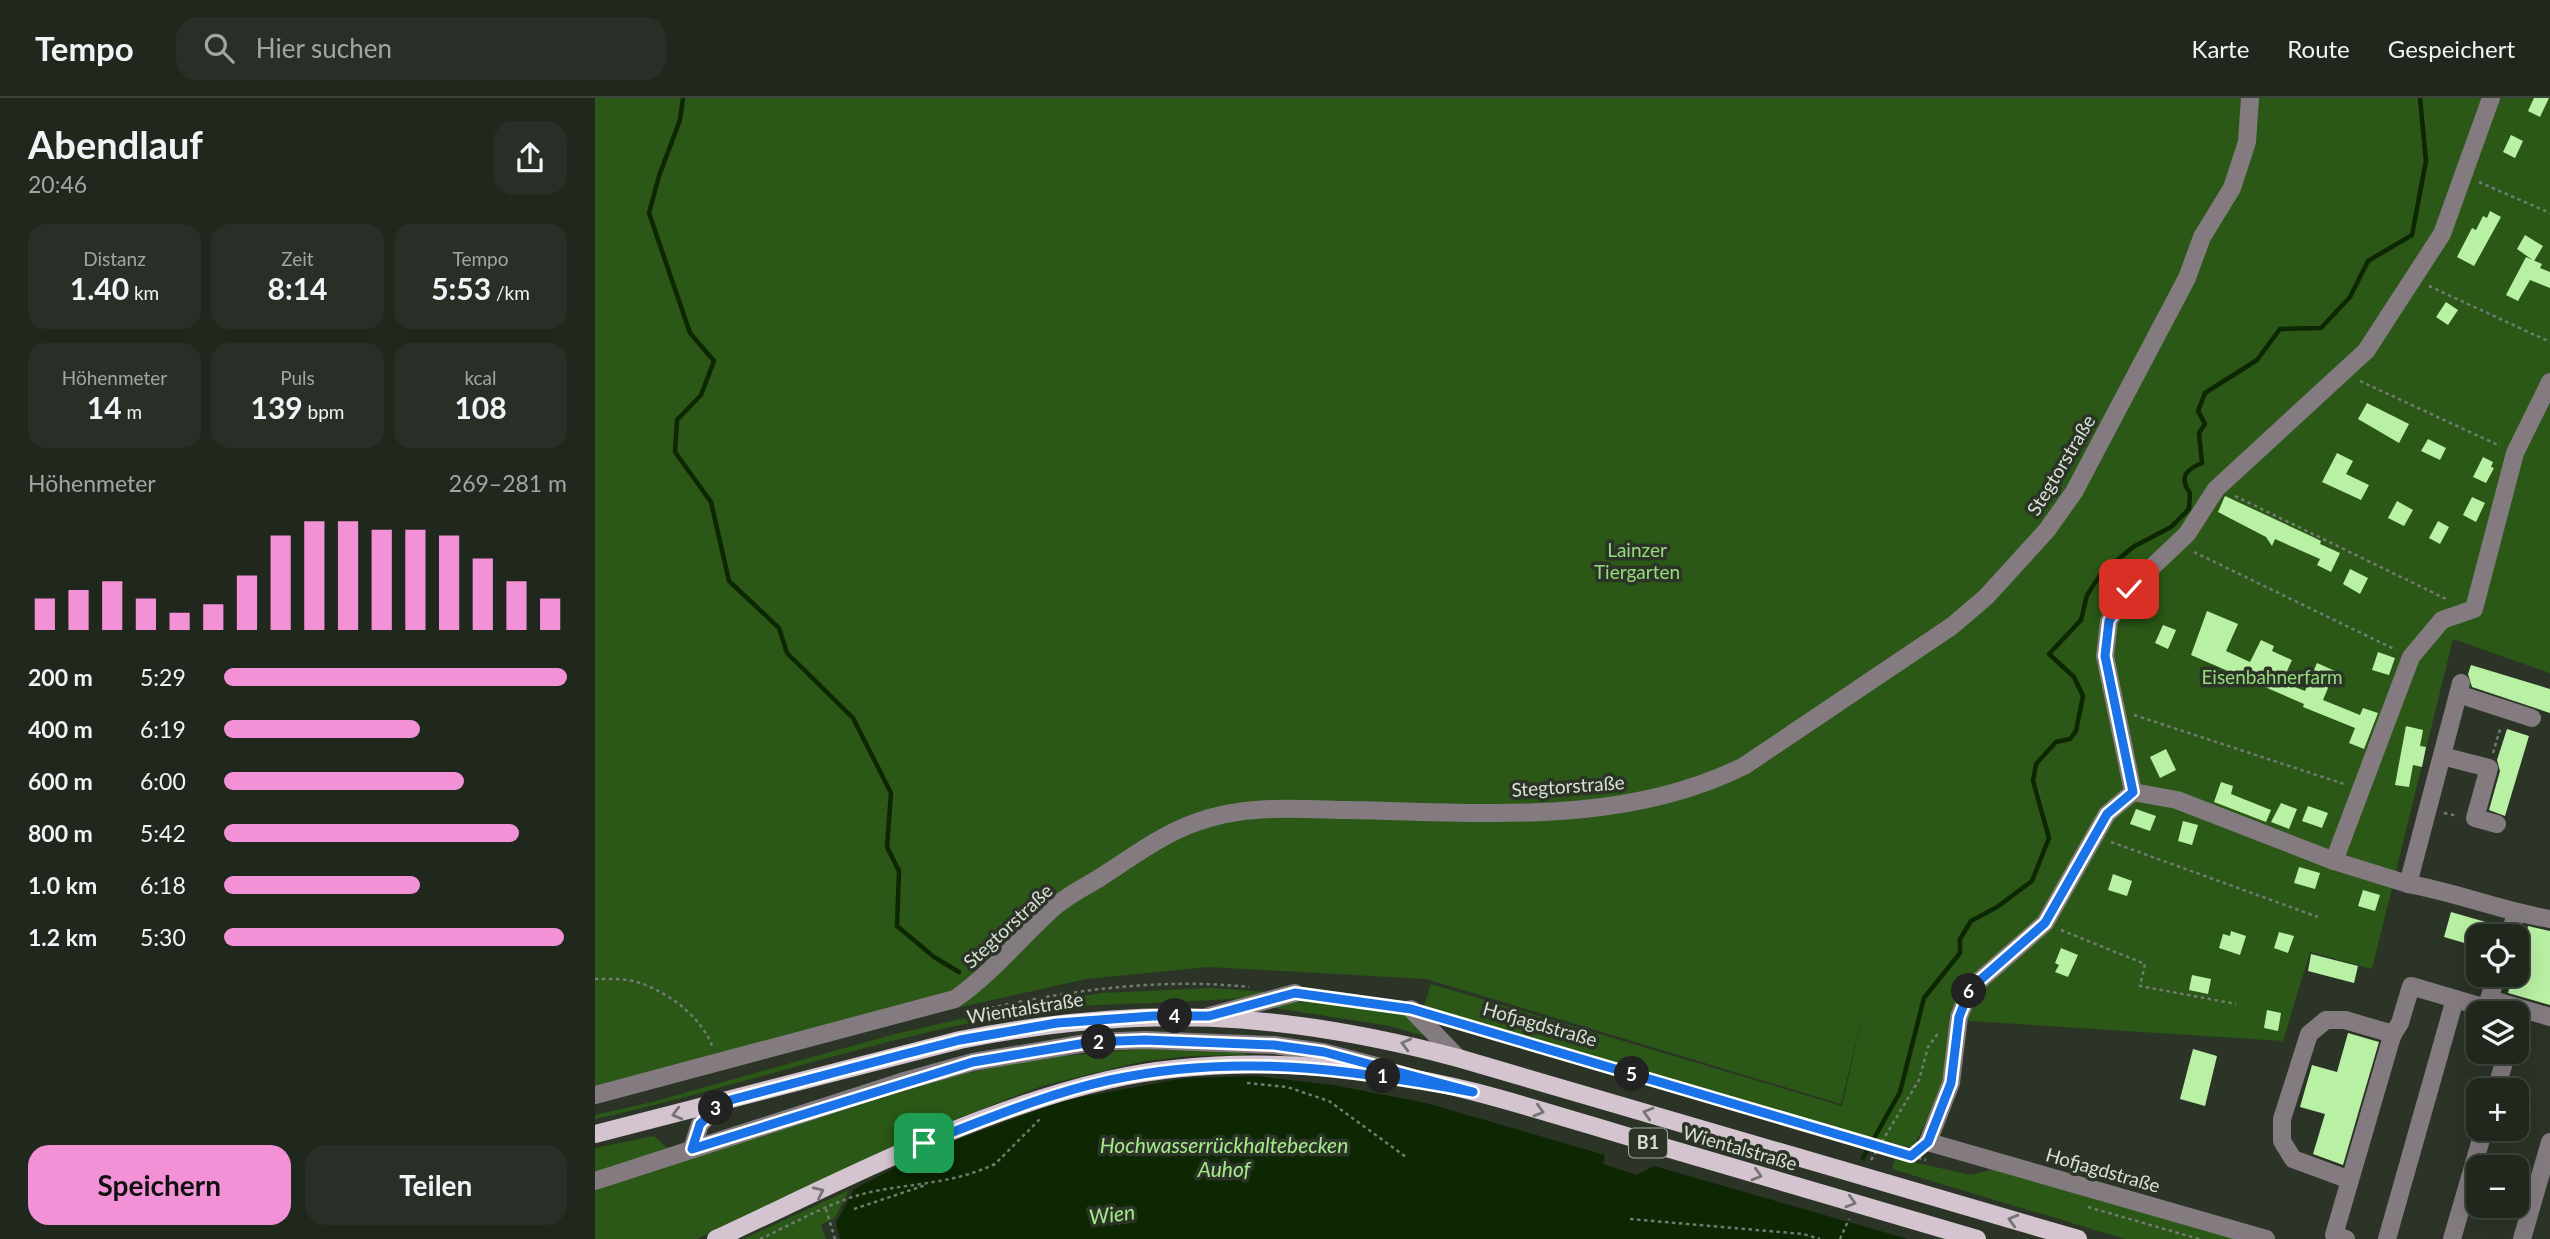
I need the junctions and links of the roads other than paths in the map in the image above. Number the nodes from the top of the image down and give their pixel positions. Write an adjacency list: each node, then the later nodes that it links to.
1 (2250, 98): 25 (street, Stegtorstraße)
2 (2491, 98): 6 (street)
3 (2550, 382): 8 (street)
4 (2532, 718): 5 (street)
5 (2442, 756): 7 (street); 9 (street)
6 (2133, 792): 8 (street); 36 (street, Hofjagdstraße)
7 (2497, 824)
8 (2334, 861): 9 (street)
9 (2408, 884): 10 (street)
10 (2516, 914): 11 (street); 12 (street)
11 (2550, 919)
12 (2513, 924)
13 (2493, 987): 19 (street)
14 (1295, 993): 18 (street)
15 (2455, 999): 16 (street); 22 (street); 38 (street)
16 (2466, 1002)
17 (1411, 1009): 23 (street)
18 (1209, 1016): 23 (main road, Wientalstraße / B1, one-way to 18); 26 (main road, Wientalstraße / B1)
19 (2550, 1017)
20 (2529, 1021): 21 (street)
21 (2550, 1027)
22 (2393, 1034): 31 (street); 31 (street)
23 (1458, 1058): 35 (main road, Wientalstraße / B1, one-way to 23)
24 (1473, 1092): 30 (street); 33 (main road, Wientalstraße / B1, one-way to 24); 34 (main road, Wientalstraße / B1, one-way to 34)
25 (595, 1095)
26 (723, 1102): 27 (main road, Wientalstraße / B1, one-way to 27); 30 (street)
27 (595, 1134)
28 (2481, 1141): 39 (street)
29 (2550, 1142): 40 (street)
30 (692, 1149): 32 (street)
31 (2350, 1180): 37 (street)
32 (595, 1181)
33 (716, 1239)
34 (1977, 1239)
35 (2078, 1239)
36 (2266, 1239)
37 (2346, 1239)
38 (2387, 1239)
39 (2452, 1239)
40 (2522, 1239)

